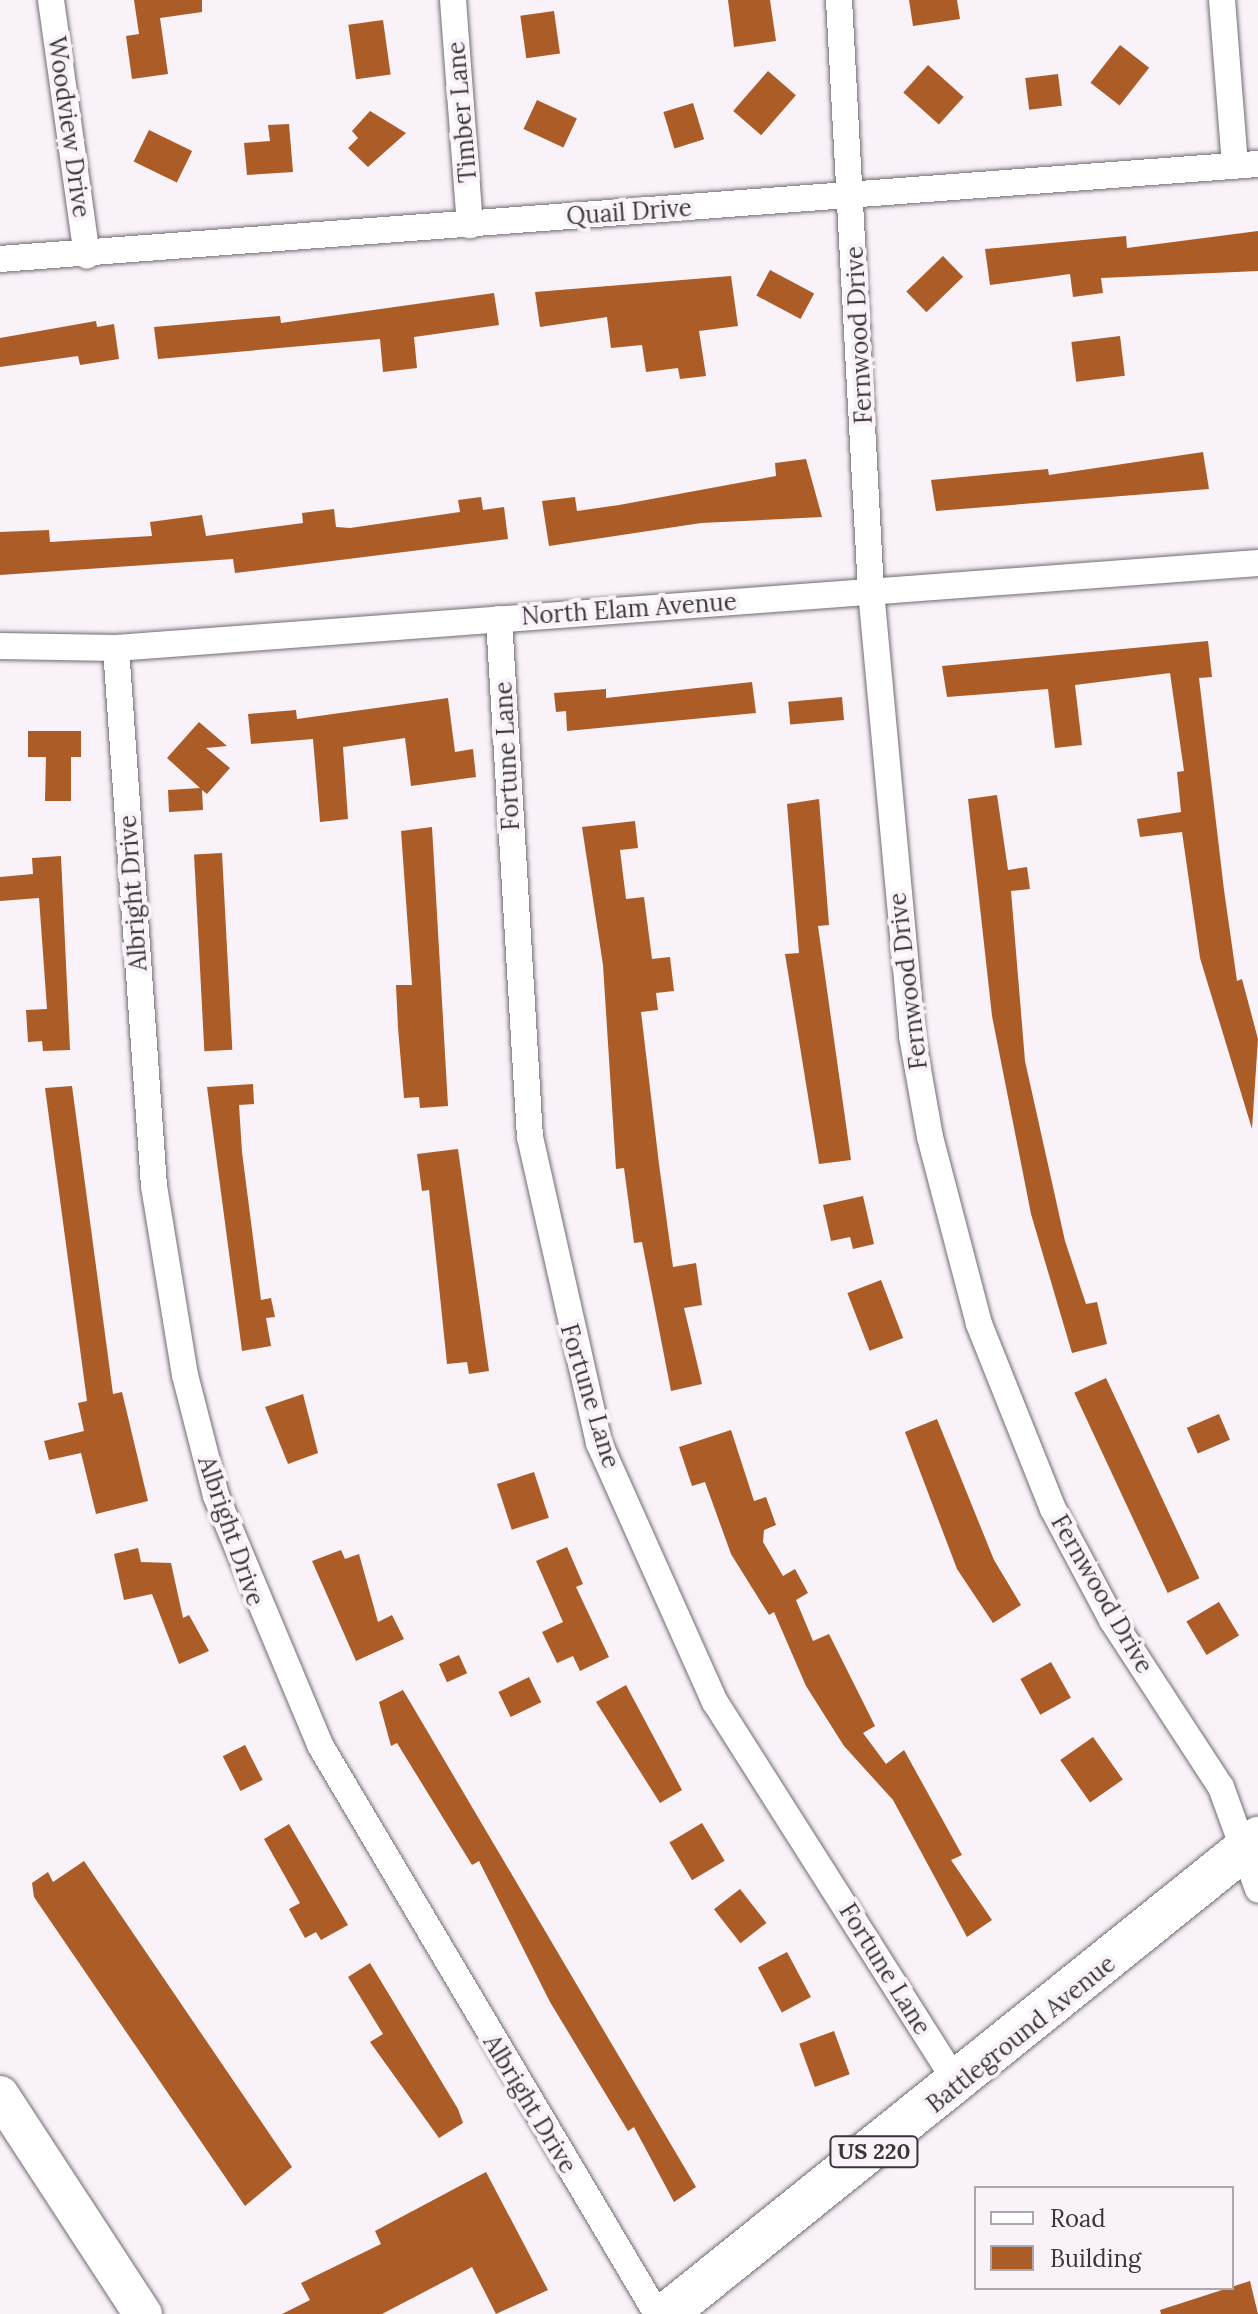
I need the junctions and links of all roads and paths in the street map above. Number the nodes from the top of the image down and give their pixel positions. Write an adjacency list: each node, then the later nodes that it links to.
1 (51, 0): 8 (street, Woodview Drive)
2 (453, 0): 7 (street, Timber Lane)
3 (839, 0): 6 (street, Fernwood Drive)
4 (1222, 0): 5 (street)
5 (1246, 164): 6 (street, Quail Drive)
6 (853, 195): 7 (street, Quail Drive); 11 (street, Fernwood Drive)
7 (470, 225): 8 (street, Quail Drive)
8 (87, 255): 9 (street, Quail Drive)
9 (0, 259)
10 (1258, 563): 11 (street, North Elam Avenue)
11 (871, 591): 12 (street, North Elam Avenue); 15 (street, Fernwood Drive)
12 (499, 619): 14 (street, North Elam Avenue); 16 (street, Fortune Lane)
13 (0, 646): 14 (street, North Elam Avenue)
14 (116, 648): 19 (street, Albright Drive)
15 (1254, 1860): 16 (main road, Battleground Avenue / US 220)
16 (958, 2085): 20 (main road, Battleground Avenue / US 220)
17 (0, 2095): 18 (street)
18 (143, 2314)
19 (657, 2314)
20 (666, 2314)

